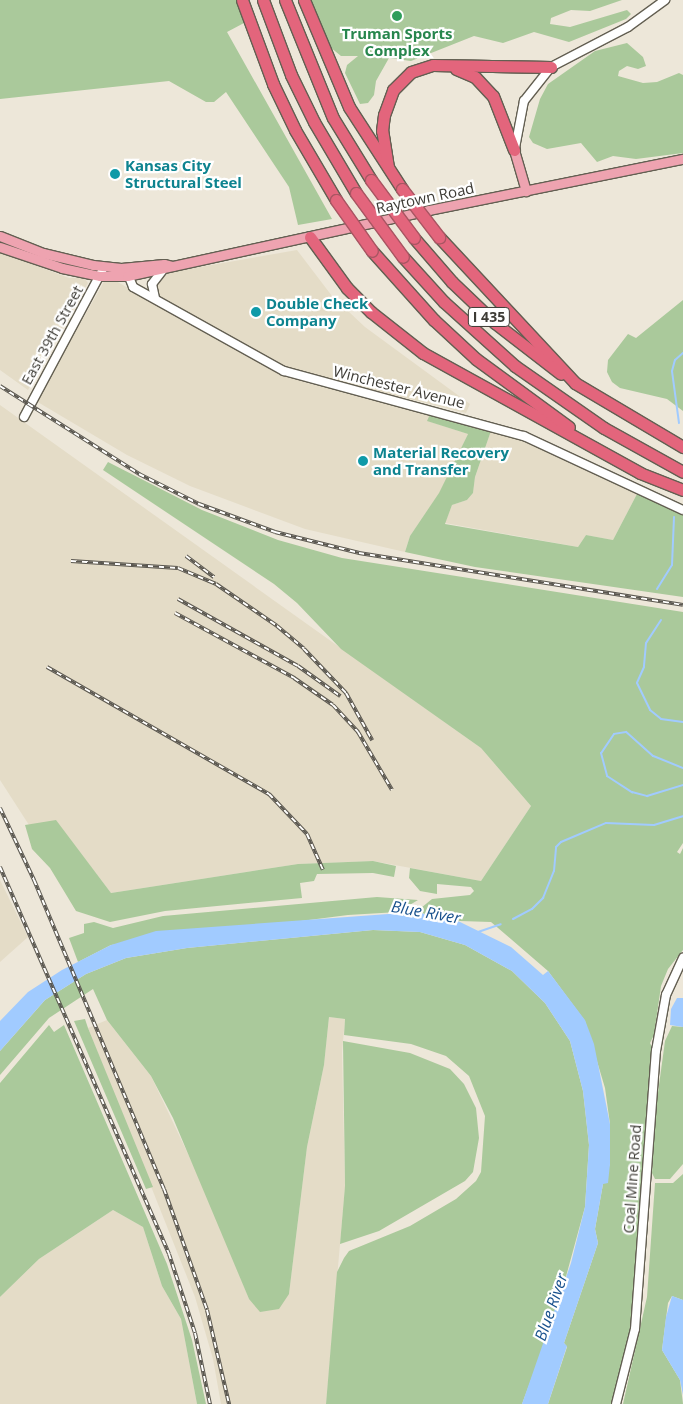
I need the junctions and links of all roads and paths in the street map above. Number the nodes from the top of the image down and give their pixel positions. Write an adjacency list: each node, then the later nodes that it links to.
1 (242, 0): 25 (highway, bridge)
2 (263, 0): 24 (highway, I 435, bridge)
3 (285, 0): 21 (highway, I 435, bridge)
4 (304, 0): 10 (highway)
5 (665, 0): 7 (street)
6 (450, 67): 7 (highway); 8 (highway); 10 (highway)
7 (552, 67): 8 (street)
8 (514, 150): 11 (main road)
9 (683, 159): 11 (main road, Raytown Road)
10 (388, 167): 21 (highway, bridge)
11 (526, 191): 13 (main road, Raytown Road)
12 (0, 236): 16 (main road, Raytown Road)
13 (310, 237): 15 (main road, Raytown Road); 25 (highway)
14 (0, 246): 19 (main road, Raytown Road)
15 (173, 266): 17 (main road, Raytown Road); 18 (main road, Raytown Road)
16 (104, 267): 18 (main road, Raytown Road); 19 (street, East 39th Street)
17 (163, 270): 18 (main road, Raytown Road); 20 (street)
18 (127, 272): 19 (main road, Raytown Road); 20 (street, Winchester Avenue)
19 (100, 276): 22 (street, East 39th Street)
20 (155, 298): 27 (street, Winchester Avenue)
21 (575, 382): 23 (highway, I 435)
22 (24, 417)
23 (683, 447)
24 (683, 472)
25 (650, 475): 26 (highway)
26 (683, 490)
27 (683, 510)
28 (683, 958): 29 (street, Coal Mine Road)
29 (616, 1404)

